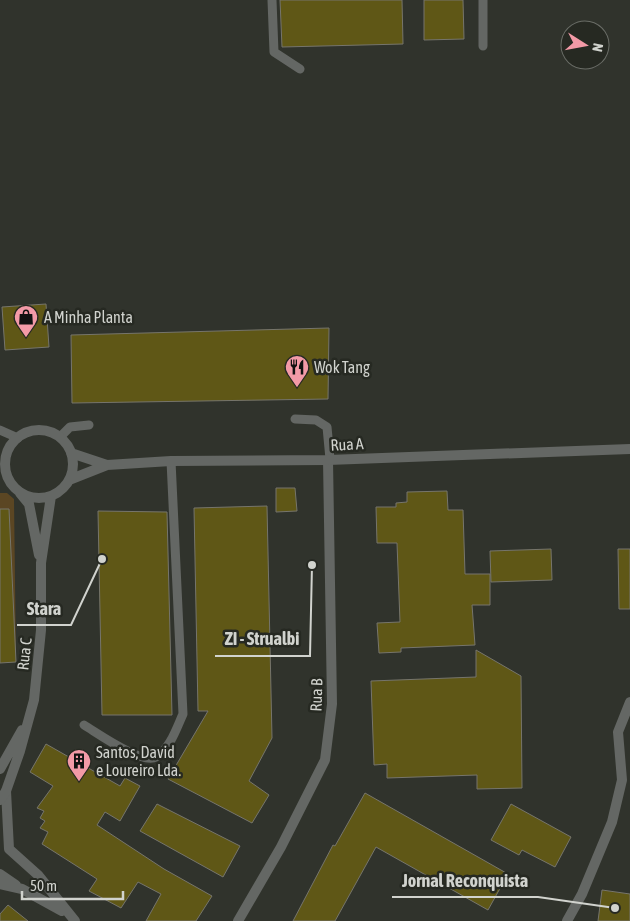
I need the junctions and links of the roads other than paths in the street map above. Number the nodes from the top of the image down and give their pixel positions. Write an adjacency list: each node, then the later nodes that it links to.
1 (272, 0): 4 (lane)
2 (483, 0): 3 (lane)
3 (483, 46)
4 (300, 69)
5 (295, 419): 13 (lane)
6 (89, 426): 8 (lane)
7 (0, 430): 9 (lane)
8 (60, 437): 9 (street); 11 (street)
9 (18, 438): 12 (street)
10 (630, 449): 13 (street, Rua A)
11 (71, 453): 15 (street); 17 (street)
12 (3, 457): 18 (street)
13 (329, 459): 14 (street, Rua A); 32 (street, Rua B)
14 (170, 461): 15 (street, Rua A); 23 (lane)
15 (107, 465): 17 (street, Rua A)
16 (0, 479): 18 (street)
17 (69, 480): 19 (street)
18 (15, 487): 19 (street); 20 (street, Rua C)
19 (51, 496): 20 (street, Rua C)
20 (41, 563): 22 (street, Rua C)
21 (630, 702): 36 (street)
22 (28, 718): 24 (street, Rua C); 25 (street, Rua C)
23 (84, 725)
24 (0, 769)
25 (6, 791): 26 (street, Rua C); 28 (street)
26 (0, 800)
27 (0, 843): 28 (street)
28 (9, 849): 33 (street)
29 (0, 874): 31 (street)
30 (0, 884): 31 (street)
31 (22, 889): 33 (street)
32 (245, 910): 34 (street, Rua B); 35 (street, Rua B)
33 (71, 918)
34 (238, 921)
35 (242, 921)
36 (567, 921)

